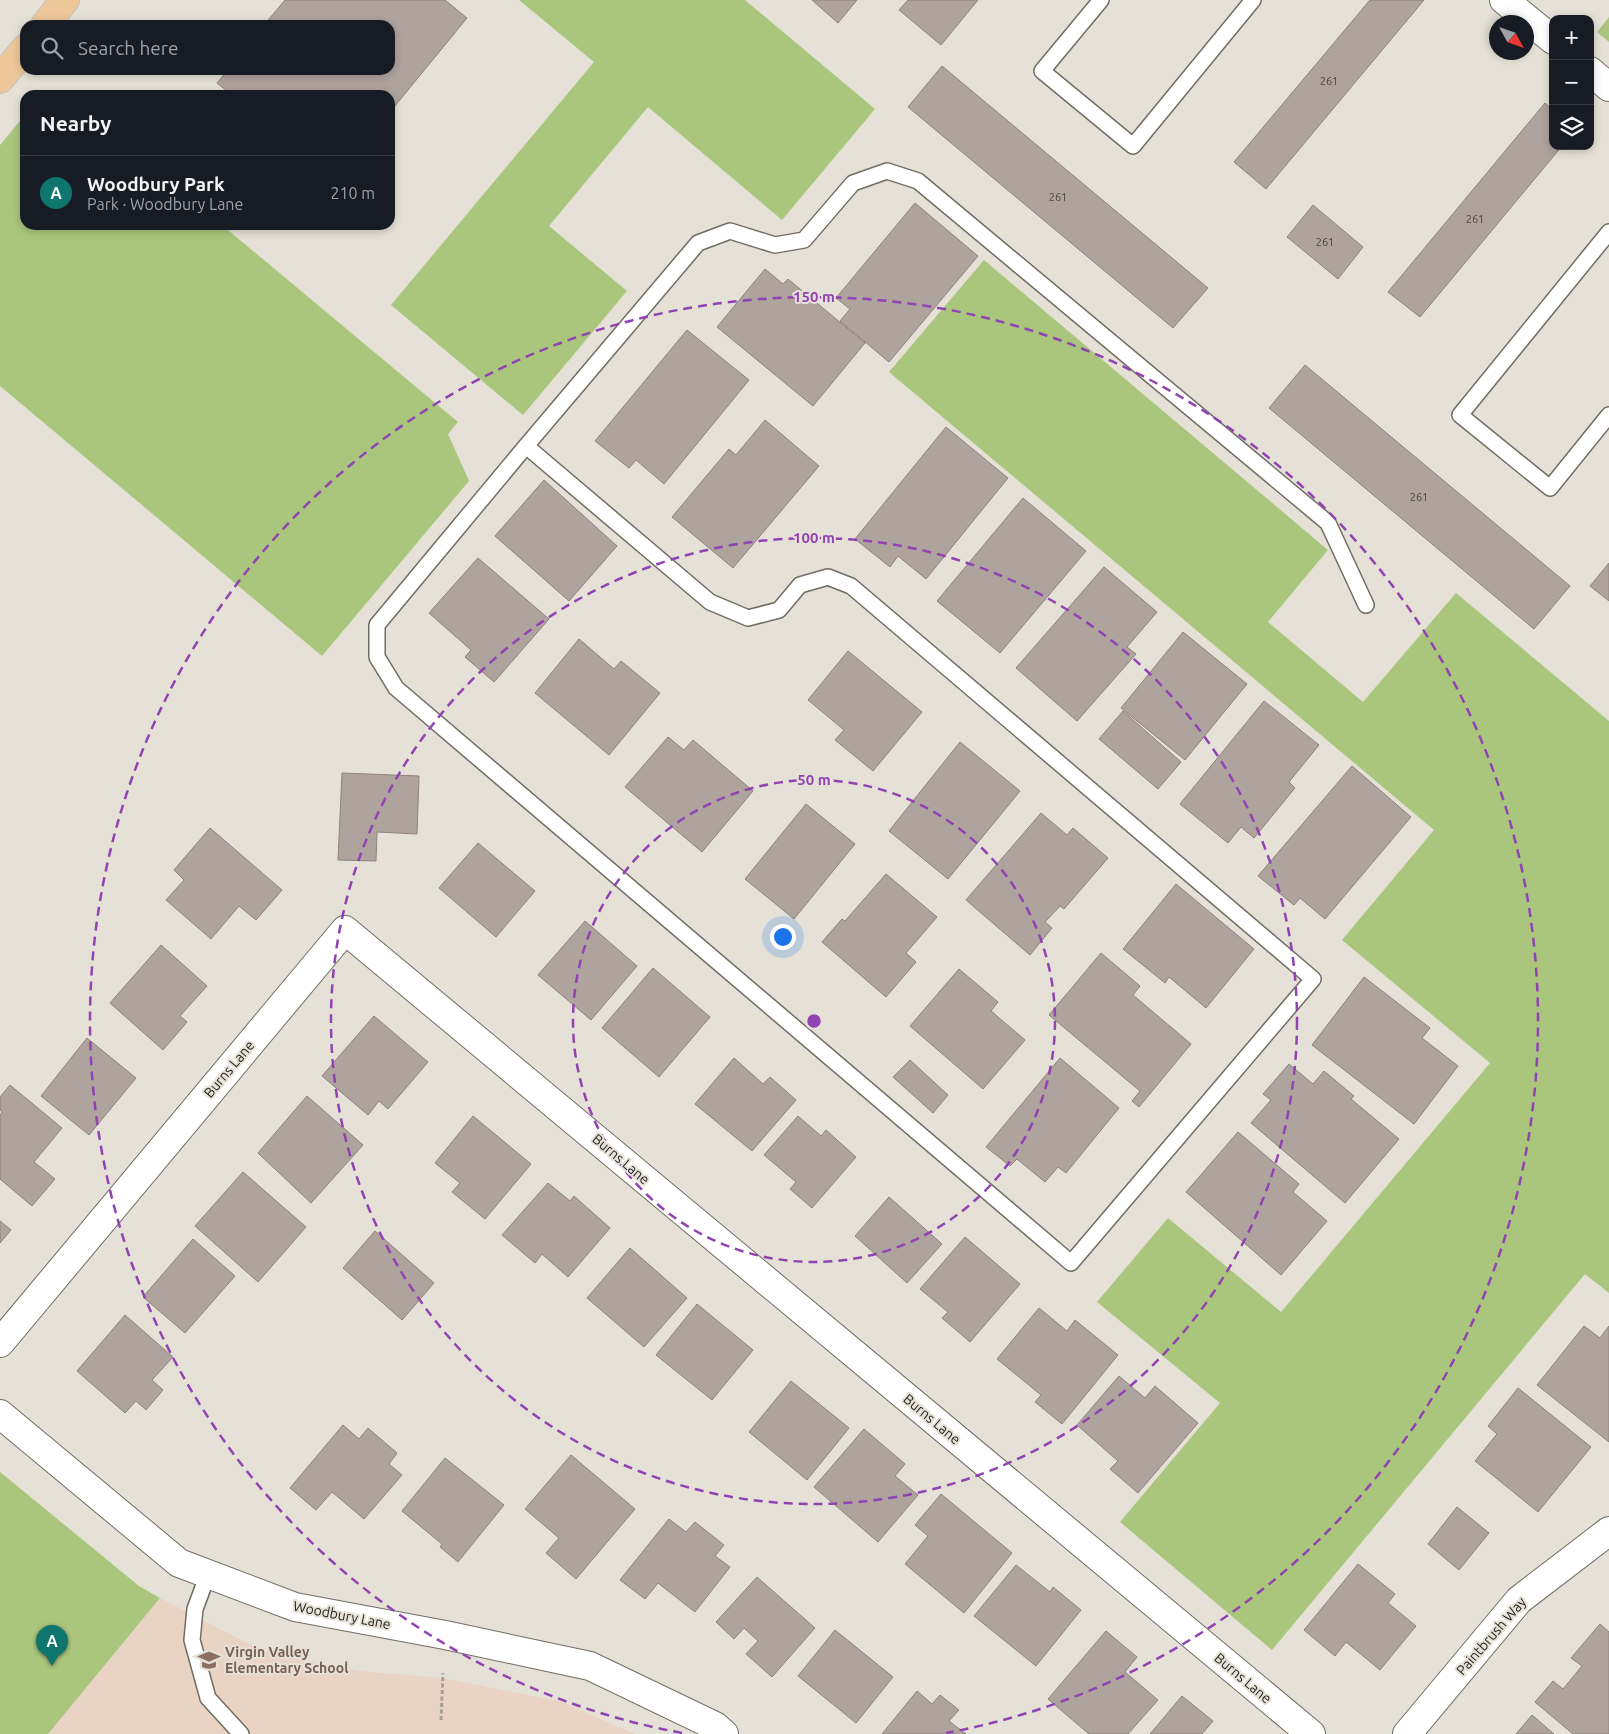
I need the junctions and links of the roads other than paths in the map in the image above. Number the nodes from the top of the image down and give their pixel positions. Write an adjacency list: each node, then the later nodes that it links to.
1 (65, 0): 5 (main road)
2 (1101, 0): 3 (lane)
3 (1253, 0)
4 (1504, 0): 6 (street)
5 (49, 20)
6 (1549, 37)
7 (20, 55): 9 (main road)
8 (1594, 75): 10 (street)
9 (0, 79)
10 (1609, 87)
11 (1609, 232): 12 (lane)
12 (1609, 415)
13 (526, 446): 13 (lane); 14 (lane)
14 (1366, 605)
15 (0, 1343): 21 (street, Burns Lane)
16 (0, 1414): 18 (street, Woodbury Lane)
17 (1609, 1531): 22 (street, Paintbrush Way)
18 (208, 1574): 19 (lane); 20 (street, Woodbury Lane)
19 (239, 1732)
20 (724, 1734)
21 (1311, 1734)
22 (1407, 1734)

